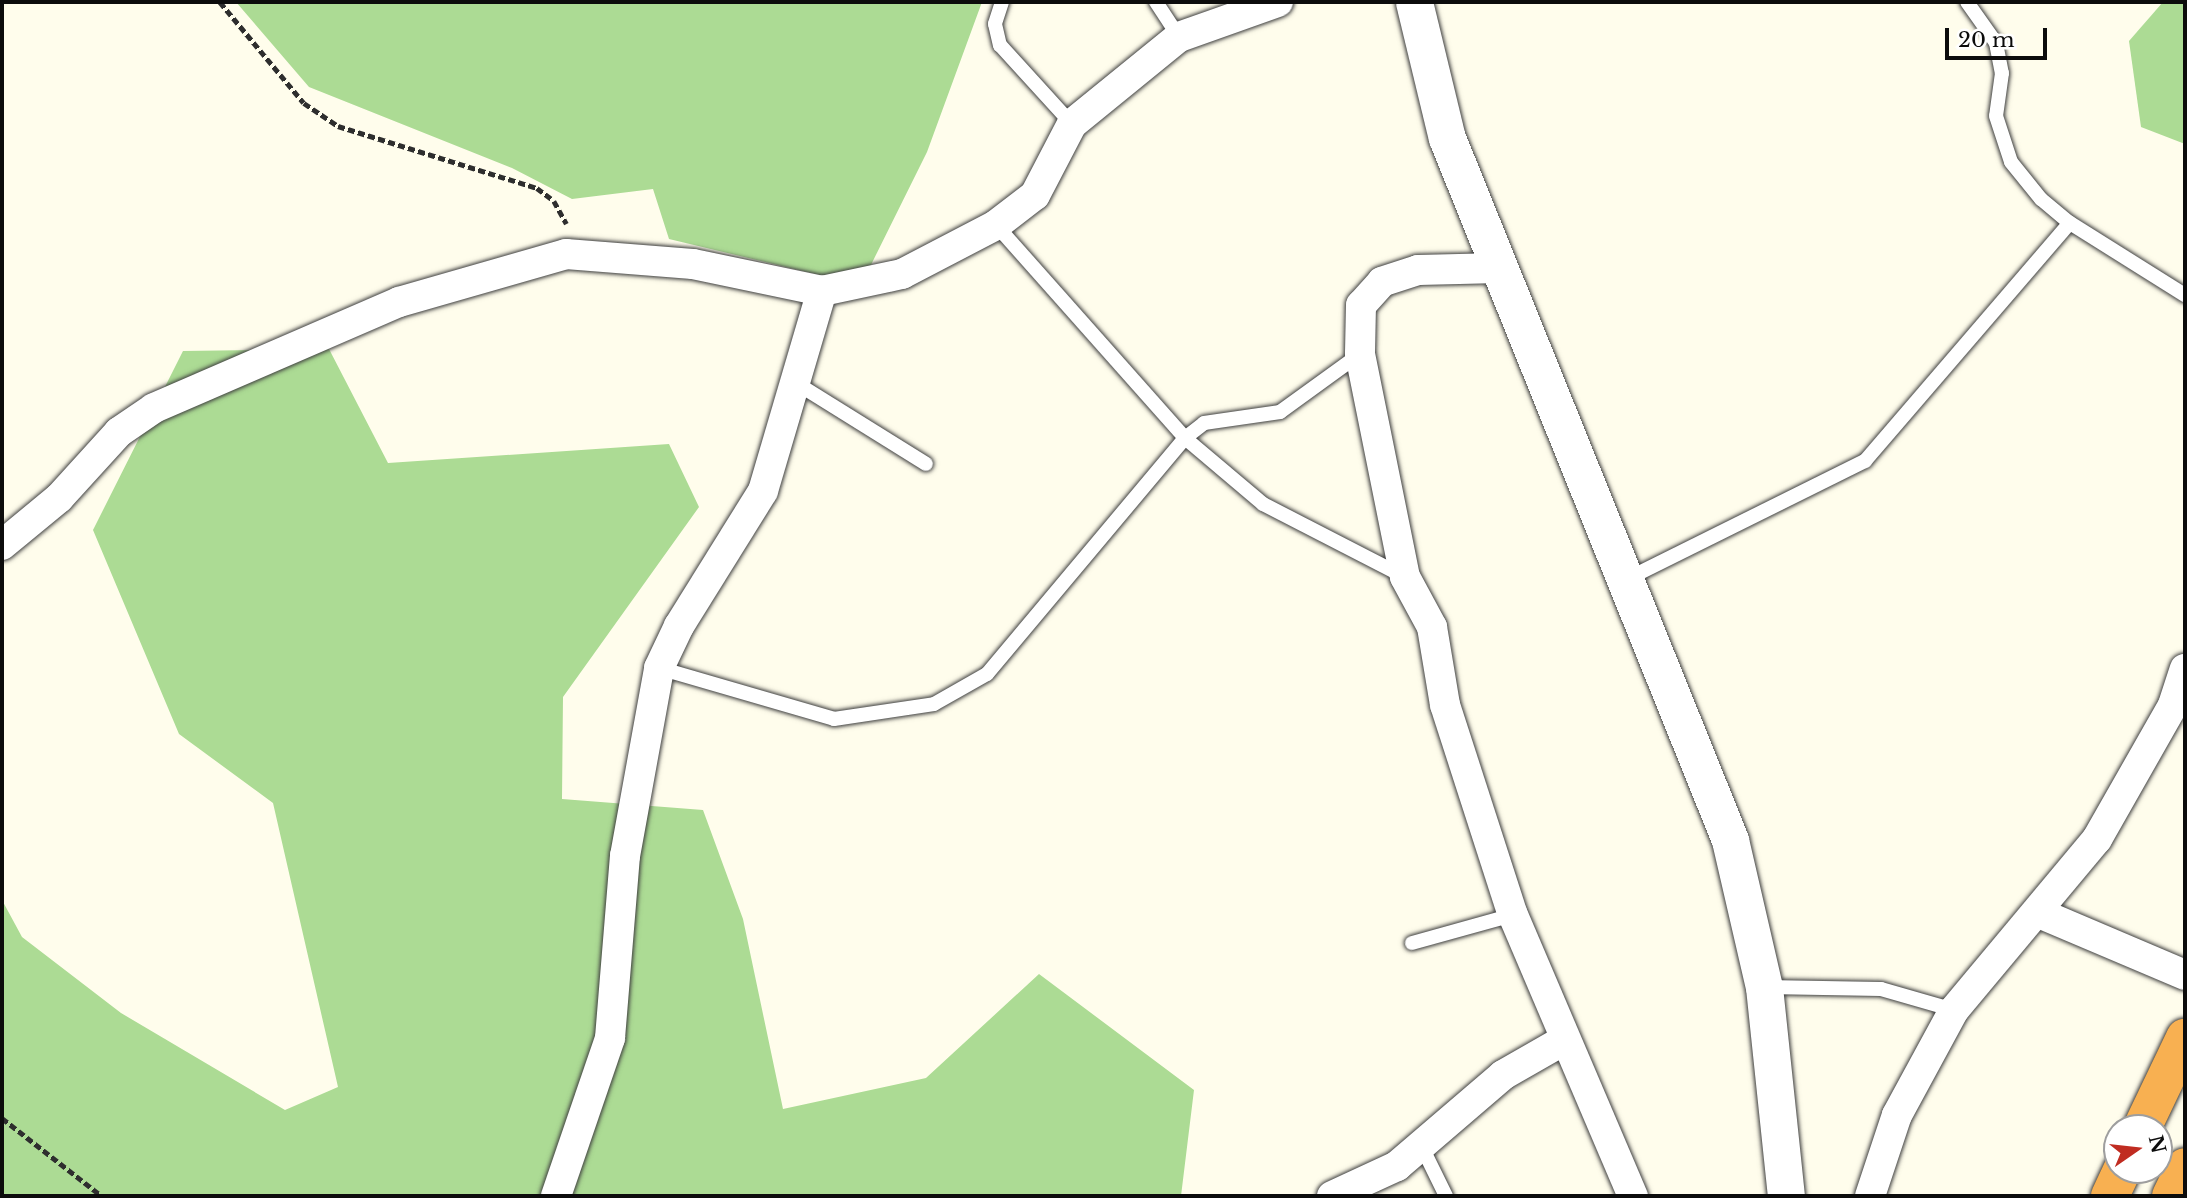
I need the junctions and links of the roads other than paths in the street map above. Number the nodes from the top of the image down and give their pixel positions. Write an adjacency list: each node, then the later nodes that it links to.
1 (1003, 2): 7 (lane)
2 (1156, 2): 6 (lane)
3 (1278, 2): 6 (street)
4 (1414, 2): 10 (street)
5 (1967, 2): 8 (lane)
6 (1179, 37): 7 (street)
7 (1072, 124): 9 (street)
8 (2070, 223): 12 (lane); 19 (lane)
9 (996, 225): 11 (street); 15 (lane)
10 (1500, 268): 13 (street); 19 (street)
11 (822, 292): 14 (street); 17 (street)
12 (2185, 295)
13 (1360, 354): 15 (lane); 18 (street)
14 (796, 383): 16 (lane); 20 (street)
15 (1185, 438): 18 (lane); 20 (lane)
16 (926, 464)
17 (2, 545)
18 (1405, 577): 23 (street)
19 (1626, 579): 26 (street)
20 (659, 668): 33 (street)
21 (2185, 669): 22 (street)
22 (2039, 913): 25 (street); 27 (street)
23 (1513, 915): 24 (lane); 29 (street)
24 (1412, 943)
25 (2185, 975)
26 (1764, 987): 27 (lane); 37 (street)
27 (1954, 1010): 38 (street)
28 (2185, 1038): 30 (highway)
29 (1564, 1040): 31 (street); 36 (street)
30 (2149, 1114)
31 (1421, 1144): 34 (street); 35 (lane)
32 (2185, 1167): 39 (highway)
33 (556, 1196)
34 (1332, 1196)
35 (1446, 1196)
36 (1633, 1196)
37 (1786, 1196)
38 (1870, 1196)
39 (2171, 1196)

